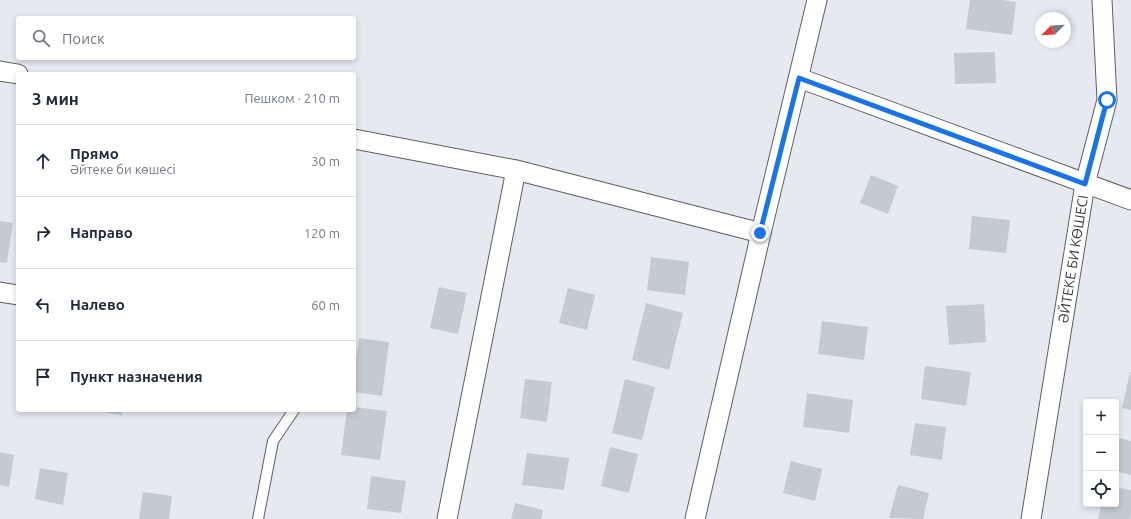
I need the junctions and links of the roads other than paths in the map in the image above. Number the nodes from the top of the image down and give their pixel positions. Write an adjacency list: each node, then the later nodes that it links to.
1 (817, 0): 5 (street)
2 (1102, 0): 8 (street, ӘЙТЕКЕ БИ КӨШЕСІ)
3 (0, 71): 4 (street)
4 (16, 74)
5 (799, 78): 8 (street); 10 (street)
6 (356, 139): 7 (street)
7 (516, 170): 10 (street); 15 (street)
8 (1085, 184): 9 (street); 17 (street, ӘЙТЕКЕ БИ КӨШЕСІ)
9 (1131, 200)
10 (760, 233): 16 (street)
11 (0, 292): 12 (street)
12 (16, 295)
13 (293, 412): 14 (lane)
14 (258, 519)
15 (448, 519)
16 (695, 519)
17 (1031, 519)

